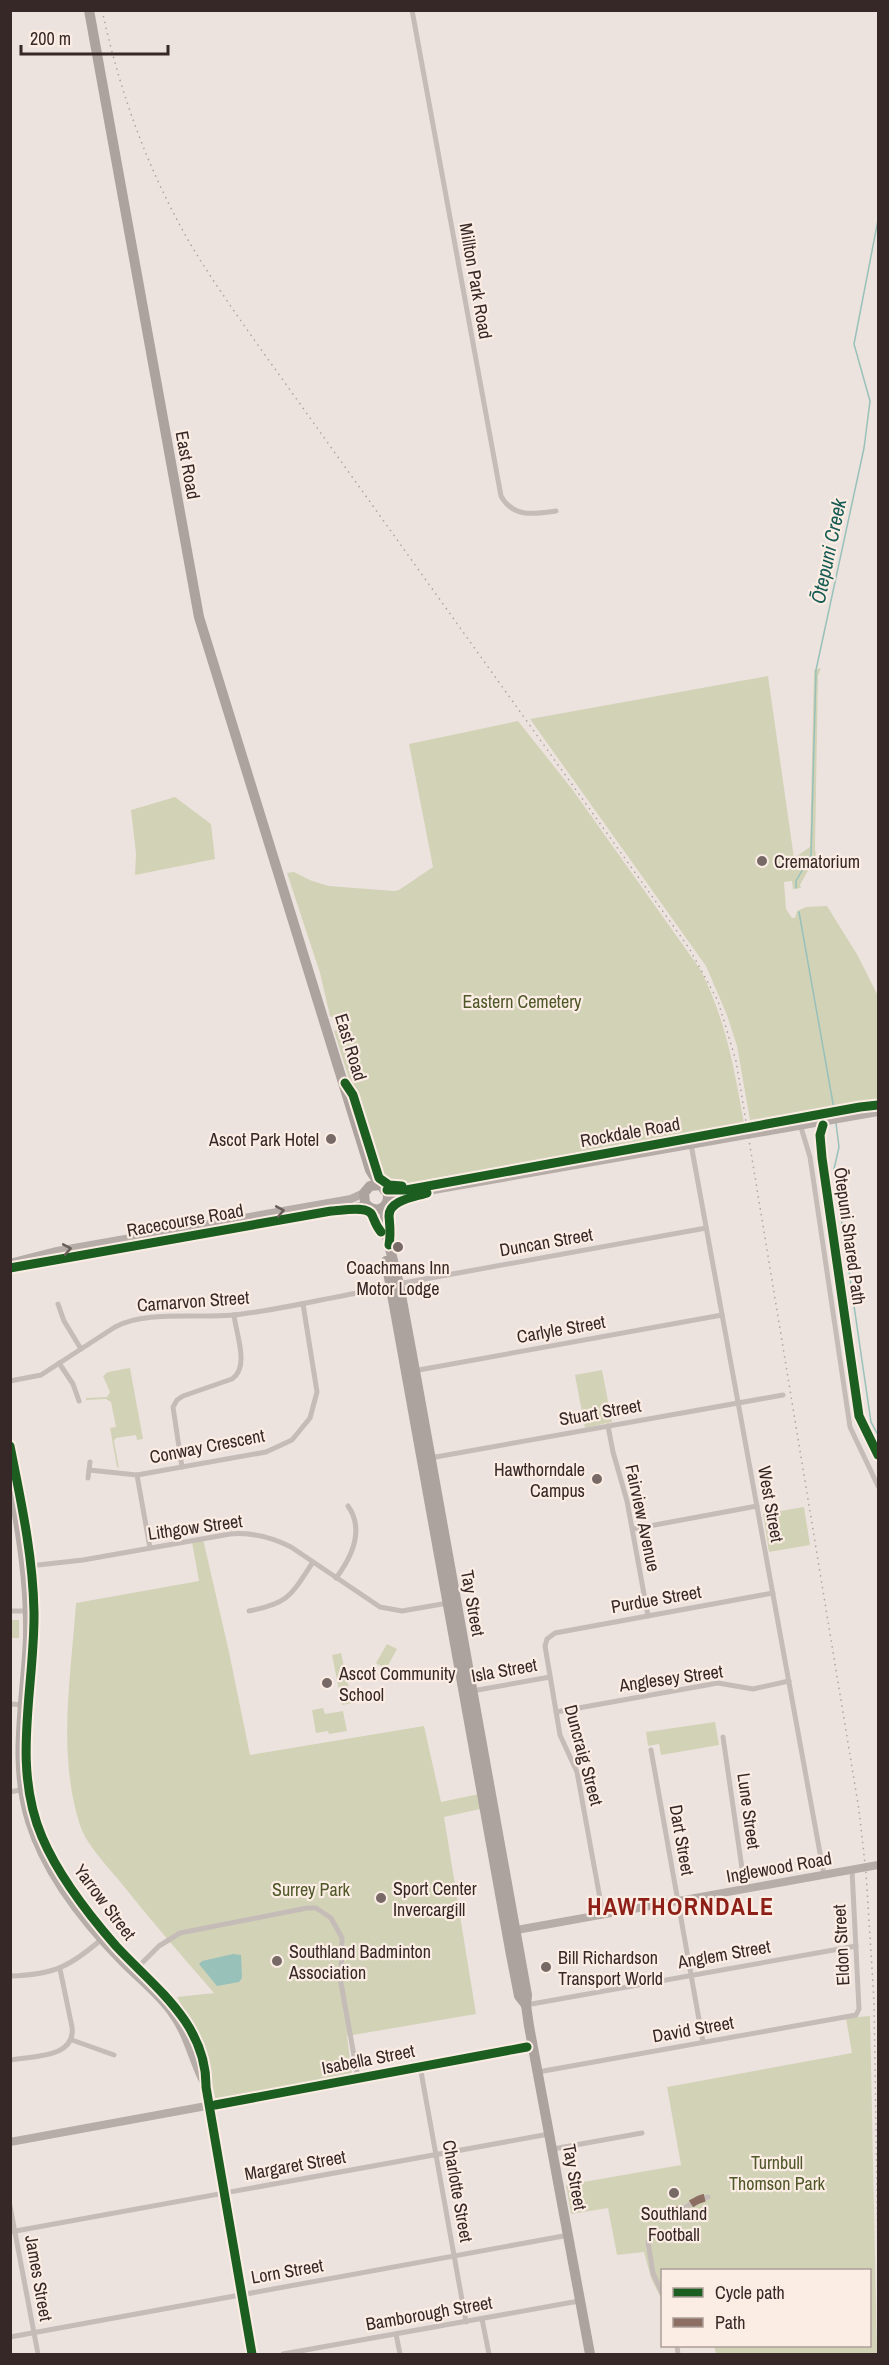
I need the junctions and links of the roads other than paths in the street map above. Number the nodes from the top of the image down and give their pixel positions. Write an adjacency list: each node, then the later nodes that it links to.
1 (89, 10): 9 (highway, East Road)
2 (412, 10): 3 (street, Millton Park Road)
3 (556, 511)
4 (879, 1106): 6 (street, Rockdale Road)
5 (879, 1112): 6 (street, Rockdale Road)
6 (835, 1116): 7 (street, Rockdale Road)
7 (799, 1122): 8 (street, Rockdale Road); 36 (street)
8 (691, 1142): 9 (street, Rockdale Road); 10 (street, West Street)
9 (376, 1197): 11 (street, Racecourse Road, one-way to 9); 12 (street, Racecourse Road); 15 (highway, Tay Street)
10 (706, 1228): 15 (street, Duncan Street); 18 (street, West Street)
11 (96, 1244): 12 (street); 13 (street, Racecourse Road, one-way to 11)
12 (97, 1253): 14 (street, Racecourse Road)
13 (10, 1263)
14 (10, 1268)
15 (395, 1286): 17 (street, Carnarvon Street); 22 (highway, Tay Street)
16 (58, 1304): 20 (street)
17 (303, 1304): 19 (street, Carnarvon Street); 31 (street, Conway Crescent)
18 (722, 1315): 22 (street, Carlyle Street); 26 (street, West Street)
19 (234, 1316): 20 (street, Carnarvon Street); 31 (street)
20 (81, 1349): 21 (street, Carnarvon Street)
21 (59, 1363): 23 (street, Carnarvon Street); 25 (street)
22 (410, 1372): 29 (highway, Tay Street)
23 (10, 1381)
24 (783, 1395): 26 (street, Stuart Street)
25 (79, 1401)
26 (738, 1402): 27 (street, Stuart Street); 38 (street, West Street)
27 (608, 1426): 29 (street, Stuart Street); 40 (street, Fairview Avenue)
28 (10, 1446): 39 (street, Yarrow Street)
29 (426, 1459): 46 (highway, Tay Street)
30 (90, 1462): 32 (street)
31 (182, 1467): 33 (street, Conway Crescent)
32 (89, 1470): 33 (street, Conway Crescent); 34 (street)
33 (137, 1475): 41 (street)
34 (88, 1478)
35 (10, 1484): 39 (street, Yarrow Street)
36 (879, 1486)
37 (348, 1506): 44 (street)
38 (757, 1506): 40 (street); 45 (street, West Street)
39 (18, 1525): 43 (street, Yarrow Street)
40 (633, 1529): 50 (street, Fairview Avenue)
41 (150, 1548): 42 (street, Lithgow Street); 43 (street, Lithgow Street)
42 (313, 1562): 44 (street, Lithgow Street); 49 (street)
43 (27, 1566): 48 (street, Yarrow Street)
44 (336, 1578): 46 (street, Lithgow Street)
45 (772, 1593): 50 (street, Purdue Street); 53 (street, West Street)
46 (452, 1602): 54 (highway, Tay Street)
47 (10, 1611): 48 (street)
48 (30, 1611): 56 (street, Yarrow Street)
49 (249, 1611)
50 (648, 1616): 51 (street, Purdue Street)
51 (547, 1639): 52 (street, Duncraig Street)
52 (550, 1677): 54 (street, Isla Street); 57 (street, Duncraig Street)
53 (789, 1681): 57 (street, Anglesey Street); 64 (street, West Street)
54 (468, 1692): 68 (highway, Tay Street)
55 (10, 1704): 56 (street)
56 (25, 1705): 60 (street, Yarrow Street)
57 (556, 1712): 67 (street, Duncraig Street)
58 (723, 1737): 65 (street, Lune Street)
59 (651, 1750): 66 (street, Dart Street)
60 (25, 1789): 61 (street); 69 (street, Yarrow Street)
61 (10, 1792)
62 (879, 1865): 63 (street, Inglewood Road)
63 (852, 1870): 64 (street, Inglewood Road); 70 (street, Eldon Street)
64 (824, 1875): 65 (street, Inglewood Road)
65 (745, 1889): 66 (street, Inglewood Road)
66 (678, 1901): 67 (street, Inglewood Road); 74 (street, Dart Street)
67 (603, 1915): 68 (street, Inglewood Road)
68 (511, 1931): 75 (highway, Tay Street)
69 (104, 1937): 71 (street); 72 (street, Yarrow Street)
70 (856, 1946): 74 (street, Anglem Street); 76 (street, Eldon Street)
71 (60, 1969): 73 (street); 77 (street)
72 (135, 1970): 84 (street); 85 (street, Yarrow Street)
73 (10, 1976)
74 (691, 1976): 75 (street, Anglem Street); 78 (street, Dart Street)
75 (526, 2005): 79 (highway, Tay Street)
76 (854, 2015): 78 (street, David Street)
77 (72, 2040): 80 (street); 81 (street)
78 (703, 2043): 83 (street, David Street)
79 (533, 2046): 82 (street, Isabella Street); 83 (highway, Tay Street)
80 (114, 2055)
81 (10, 2060)
82 (420, 2066): 84 (street, Isabella Street); 90 (street, Charlotte Street)
83 (538, 2072): 87 (highway, Tay Street)
84 (358, 2078): 85 (street, Isabella Street)
85 (210, 2106): 88 (street, Isabella Street); 91 (street, Yarrow Street)
86 (642, 2133): 89 (street)
87 (550, 2134): 89 (highway, Tay Street); 90 (street, Margaret Street)
88 (10, 2142)
89 (553, 2150): 96 (highway, Tay Street)
90 (436, 2155): 91 (street, Margaret Street); 98 (street, Charlotte Street)
91 (225, 2193): 95 (street, Margaret Street); 100 (street, Yarrow Street)
92 (708, 2197): 94 (street)
93 (10, 2206): 95 (street, James Street)
94 (670, 2212)
95 (13, 2231): 104 (street, James Street)
96 (569, 2235): 98 (street, Lorn Street); 101 (highway, Tay Street)
97 (648, 2242): 99 (street)
98 (454, 2256): 100 (street, Lorn Street); 103 (street, Charlotte Street)
99 (661, 2289)
100 (242, 2295): 104 (street, Lorn Street); 109 (street, Yarrow Street)
101 (581, 2301): 102 (street, Bamborough Street); 113 (highway, Tay Street)
102 (482, 2319): 103 (street, Bamborough Street); 112 (street)
103 (466, 2322): 105 (street, Bamborough Street)
104 (34, 2332): 106 (street, Lorn Street); 108 (street, James Street)
105 (396, 2334): 107 (street, Bamborough Street); 111 (street)
106 (10, 2337)
107 (317, 2352): 110 (street, Bamborough Street)
108 (38, 2355)
109 (252, 2355)
110 (283, 2355)
111 (400, 2355)
112 (489, 2355)
113 (590, 2355)

